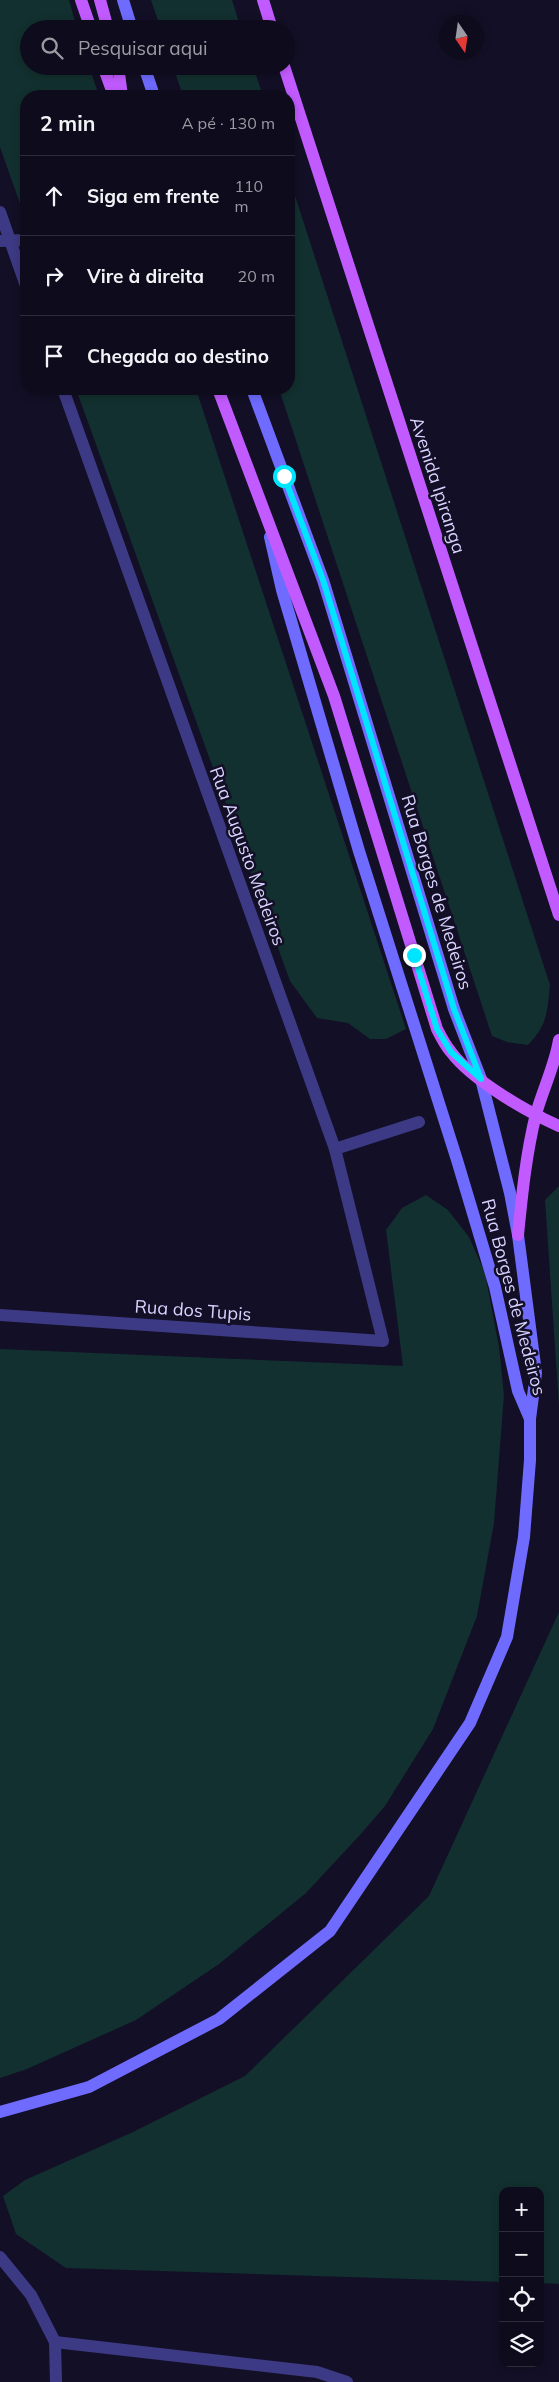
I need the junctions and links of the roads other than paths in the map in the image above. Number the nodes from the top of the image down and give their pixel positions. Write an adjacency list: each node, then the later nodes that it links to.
1 (81, 0): 5 (main road)
2 (100, 0): 6 (main road)
3 (123, 0): 7 (main road)
4 (263, 0): 8 (main road)
5 (87, 20)
6 (106, 20)
7 (129, 20)
8 (269, 20)
9 (106, 75): 13 (main road)
10 (119, 75): 14 (main road)
11 (147, 75): 15 (main road)
12 (287, 75): 16 (main road, Avenida Ipiranga)
13 (112, 90)
14 (121, 90)
15 (152, 90)
16 (292, 90)
17 (295, 100): 26 (main road, Avenida Ipiranga)
18 (0, 212): 20 (street)
19 (20, 240): 20 (street)
20 (5, 241): 21 (street)
21 (20, 273)
22 (65, 395): 32 (street, Rua Augusto Medeiros)
23 (220, 395): 25 (main road, Rua Borges de Medeiros)
24 (254, 395): 28 (main road, Rua Borges de Medeiros)
25 (260, 497): 28 (main road); 36 (main road, Rua Borges de Medeiros)
26 (559, 915)
27 (559, 1040): 29 (main road)
28 (481, 1079): 29 (main road); 33 (main road, Rua Borges de Medeiros)
29 (536, 1116): 31 (main road); 33 (main road)
30 (419, 1122): 32 (street)
31 (559, 1126)
32 (334, 1149): 35 (street, Rua Augusto Medeiros)
33 (518, 1236): 36 (main road, Rua Borges de Medeiros)
34 (0, 1315): 35 (street, Rua dos Tupis)
35 (383, 1341)
36 (530, 1419): 37 (main road)
37 (0, 2112)
38 (0, 2257): 39 (street)
39 (55, 2342): 40 (street); 41 (street)
40 (56, 2382)
41 (348, 2382)

